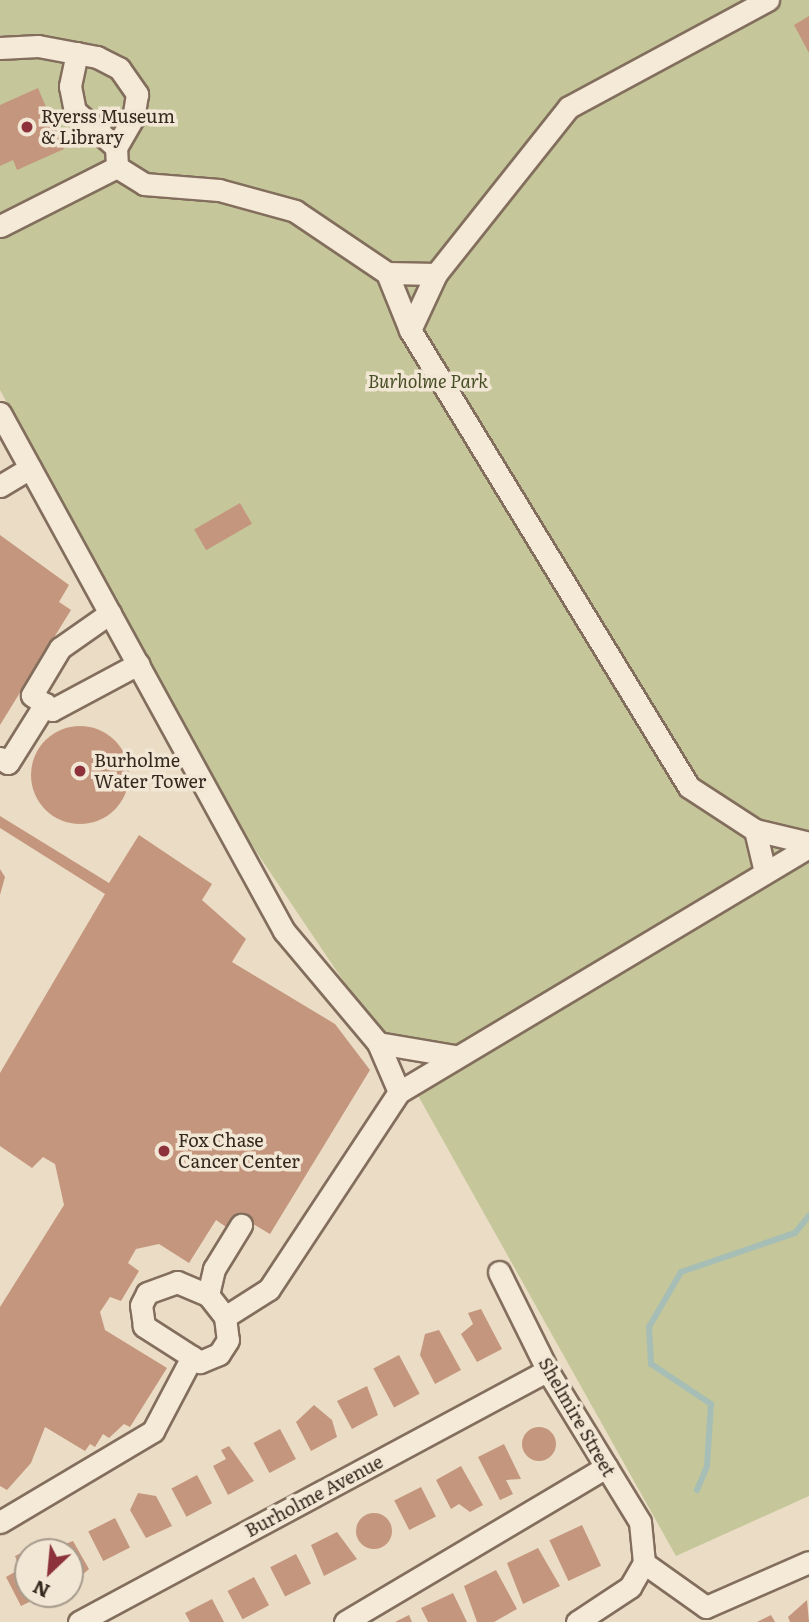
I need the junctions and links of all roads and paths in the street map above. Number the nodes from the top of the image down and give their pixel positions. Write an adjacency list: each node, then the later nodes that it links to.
1 (768, 0): 7 (street)
2 (0, 48): 3 (street)
3 (77, 53): 4 (street); 4 (street)
4 (116, 157): 5 (street); 6 (street)
5 (0, 226)
6 (387, 273): 7 (street); 8 (street)
7 (436, 274): 8 (street)
8 (410, 330): 16 (street)
9 (2, 420): 10 (street)
10 (30, 468): 11 (street); 12 (street)
11 (0, 486)
12 (110, 613): 13 (street); 14 (street)
13 (138, 664): 14 (street); 19 (street)
14 (45, 704): 15 (street)
15 (0, 758)
16 (755, 830): 17 (street); 18 (street)
17 (809, 845): 18 (street)
18 (765, 872): 20 (street)
19 (377, 1043): 20 (street); 21 (street)
20 (455, 1056): 21 (street)
21 (399, 1092): 25 (street)
22 (242, 1225): 24 (street)
23 (499, 1272): 27 (street, Shelmire Street)
24 (208, 1295): 25 (street); 26 (street)
25 (225, 1317): 26 (street)
26 (192, 1357): 29 (street)
27 (548, 1370): 28 (street, Shelmire Street); 33 (street, Burholme Avenue)
28 (606, 1467): 31 (street, Shelmire Street); 34 (street)
29 (0, 1522)
30 (809, 1562): 32 (street)
31 (644, 1563): 32 (street); 35 (street)
32 (709, 1615)
33 (79, 1622)
34 (345, 1622)
35 (577, 1622)

